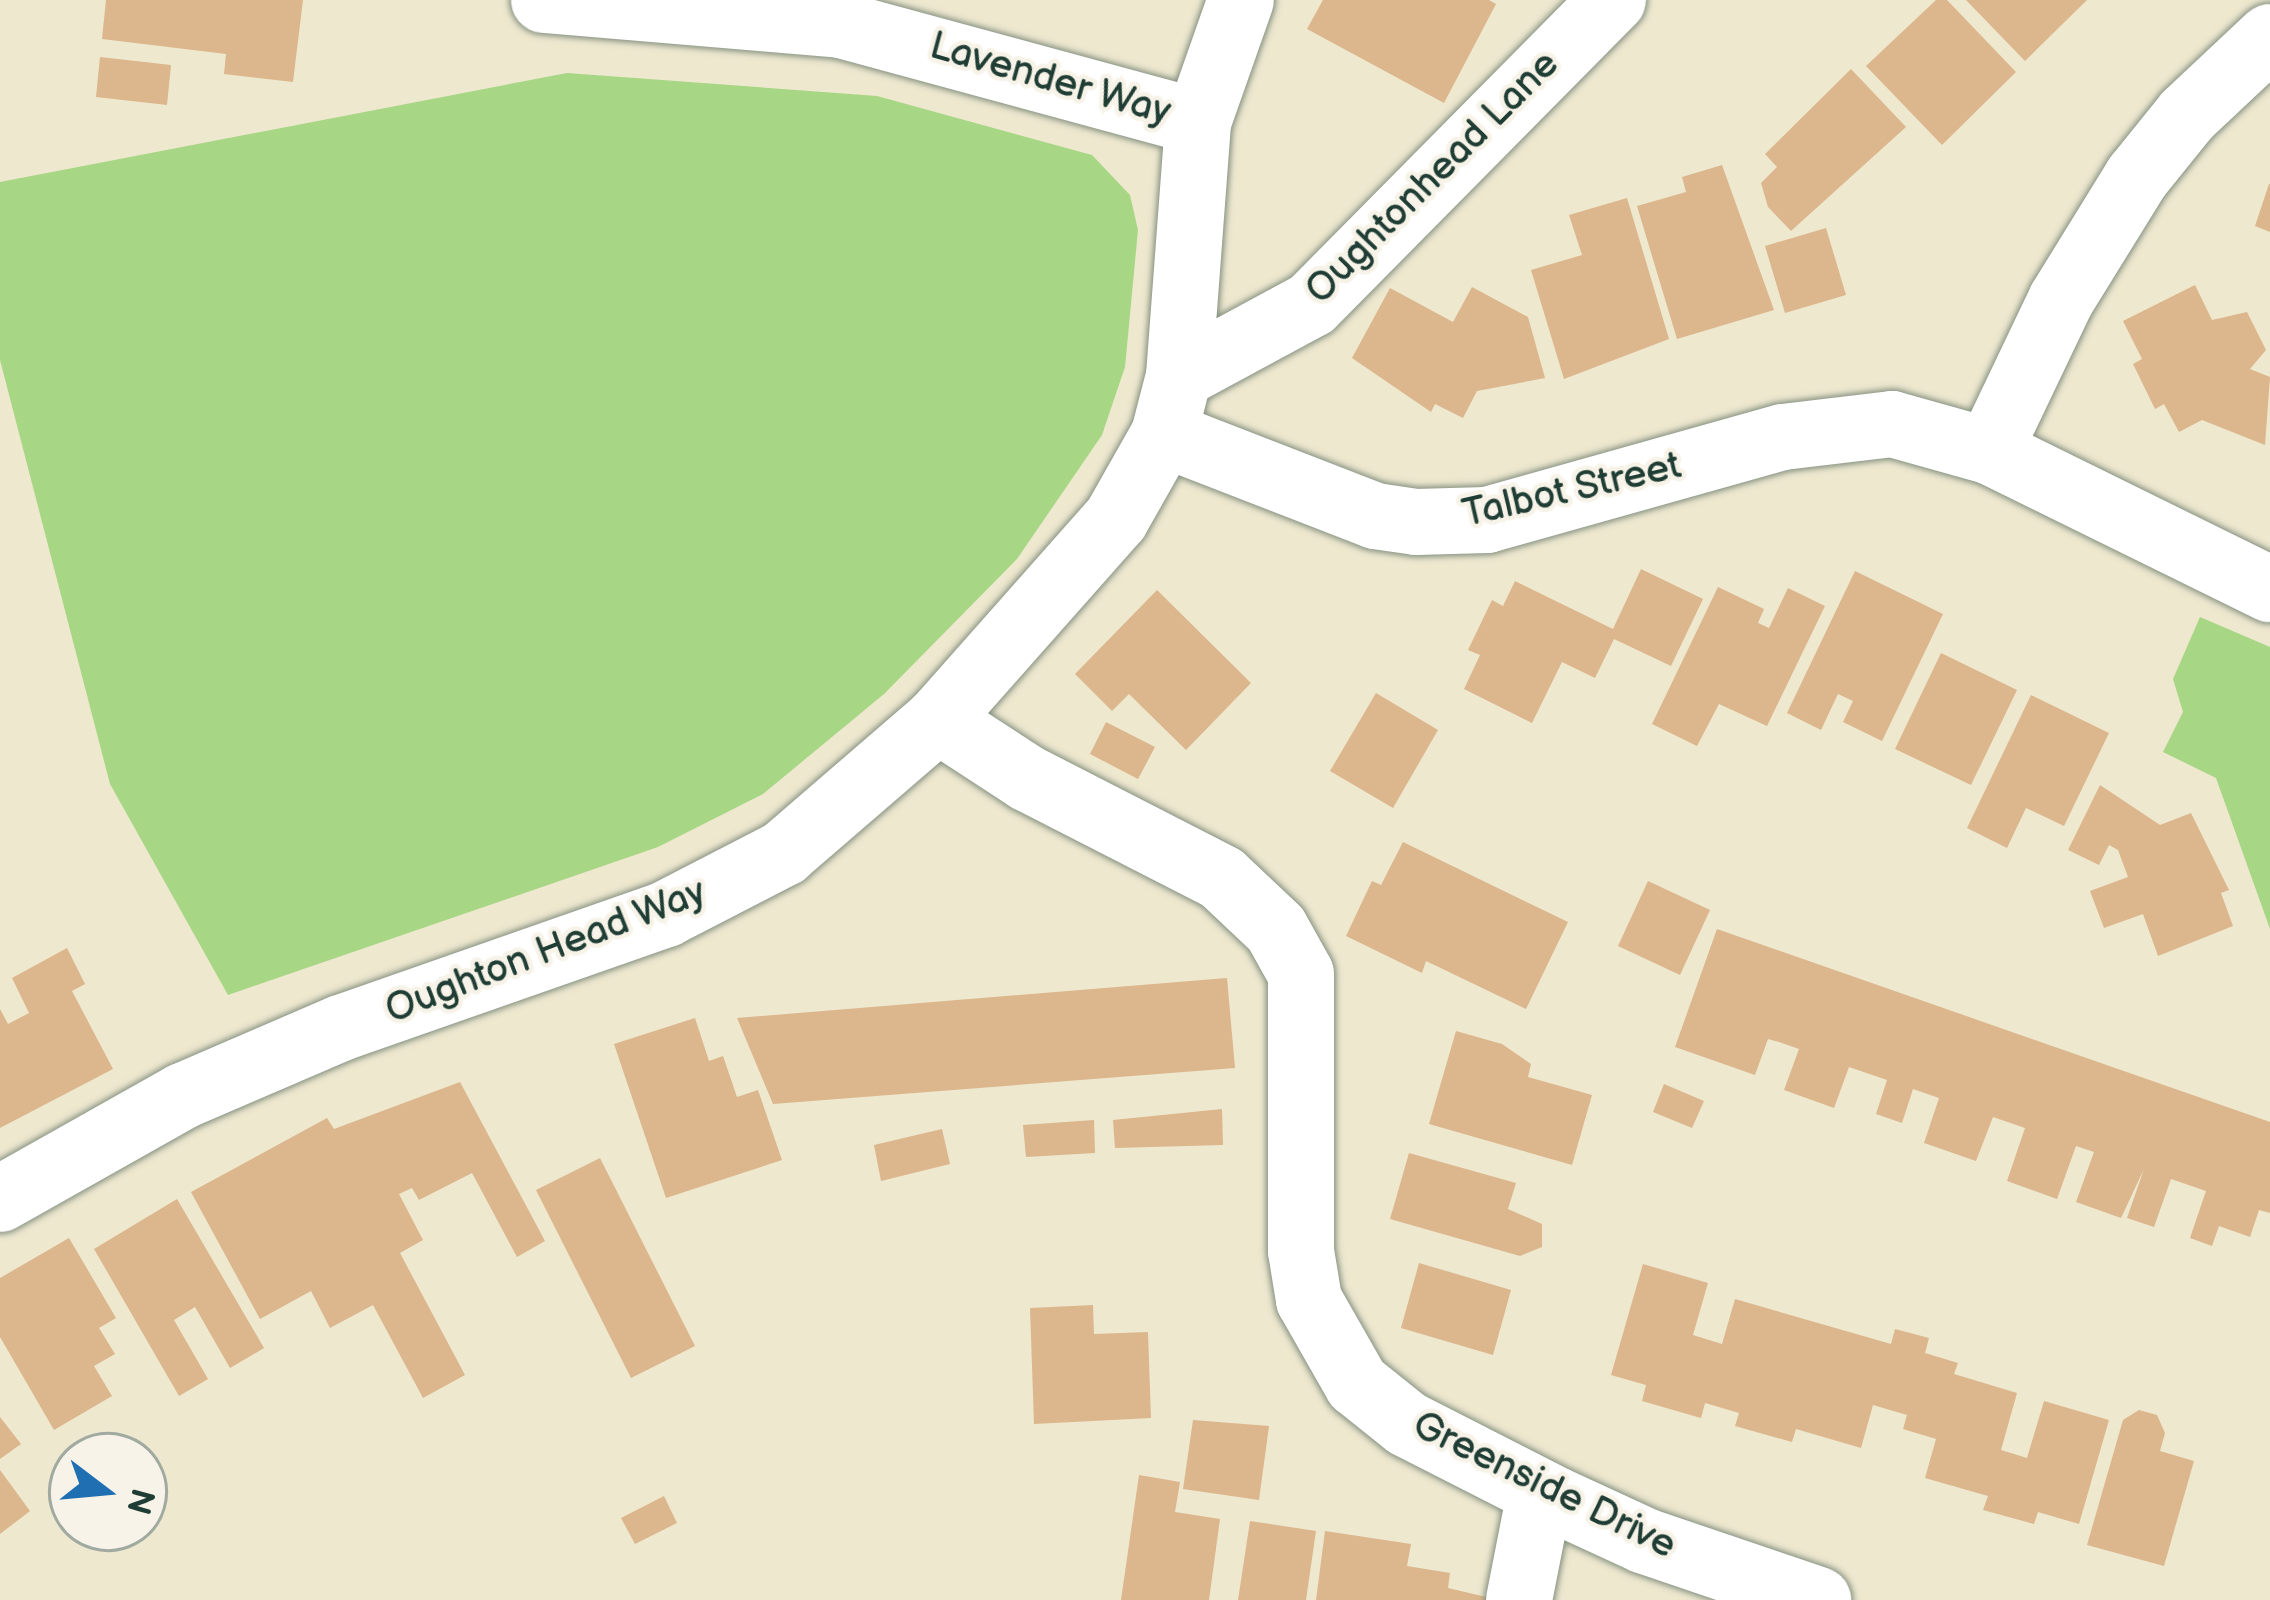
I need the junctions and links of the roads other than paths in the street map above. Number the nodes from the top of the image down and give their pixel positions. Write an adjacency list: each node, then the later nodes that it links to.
1 (544, 0): 5 (street, Lavender Way)
2 (1241, 0): 5 (street)
3 (1612, 0): 6 (street, Oughtonhead Lane)
4 (2270, 37): 7 (street)
5 (1198, 122): 6 (street)
6 (1171, 405): 7 (street, Talbot Street); 9 (street, Oughton Head Way)
7 (1989, 451): 8 (street, Talbot Street)
8 (2270, 589)
9 (938, 720): 10 (street, Oughton Head Way); 11 (street, Greenside Drive)
10 (0, 1199)
11 (1540, 1492): 12 (street); 13 (street, Greenside Drive)
12 (1519, 1600)
13 (1818, 1600)

